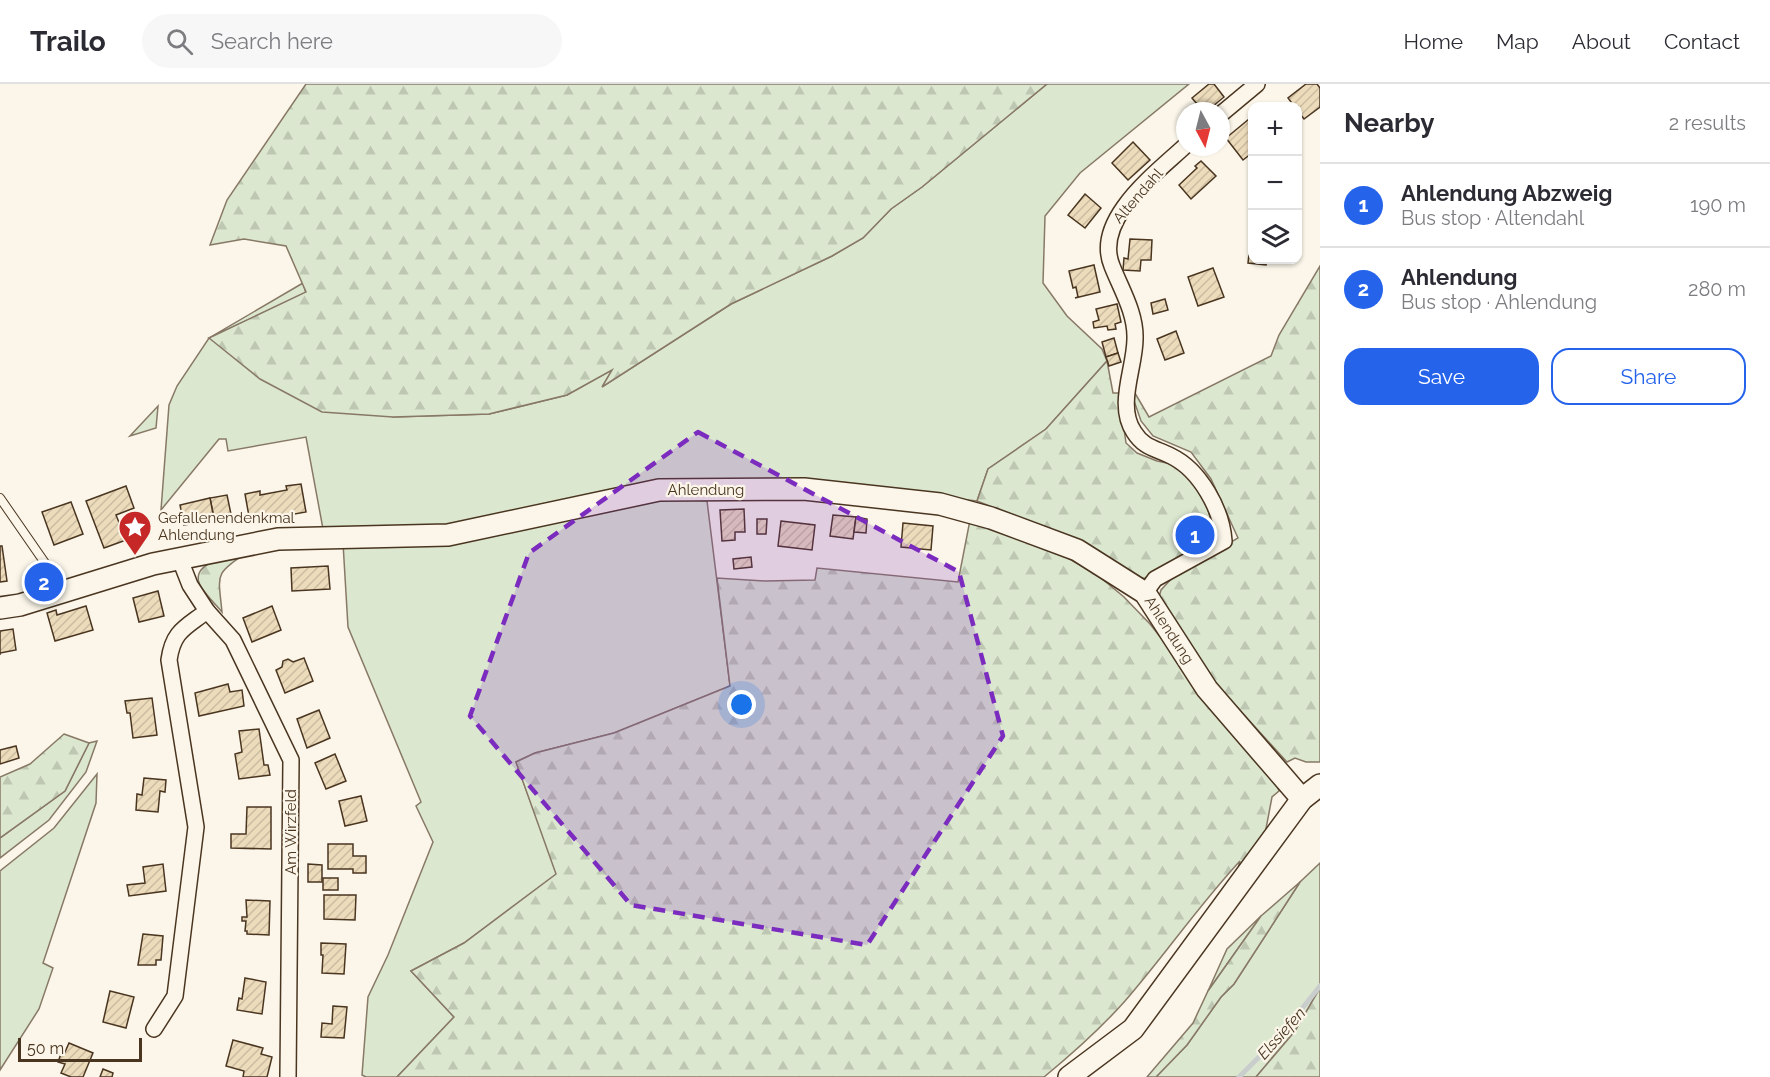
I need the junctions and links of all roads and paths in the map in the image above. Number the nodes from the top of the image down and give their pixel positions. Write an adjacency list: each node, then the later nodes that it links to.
1 (1257, 84): 2 (street)
2 (1230, 106)
3 (1176, 154): 7 (street, Altendahl)
4 (0, 498): 6 (lane)
5 (179, 557): 6 (street, Ahlendung); 7 (street, Ahlendung); 9 (street, Am Wirzfeld)
6 (63, 590): 8 (street, Ahlendung)
7 (1145, 593): 11 (street, Ahlendung)
8 (0, 608)
9 (207, 611): 12 (street); 13 (street, Am Wirzfeld)
10 (1320, 784): 11 (street)
11 (1302, 799): 14 (street)
12 (154, 1029)
13 (288, 1077)
14 (1069, 1077)

